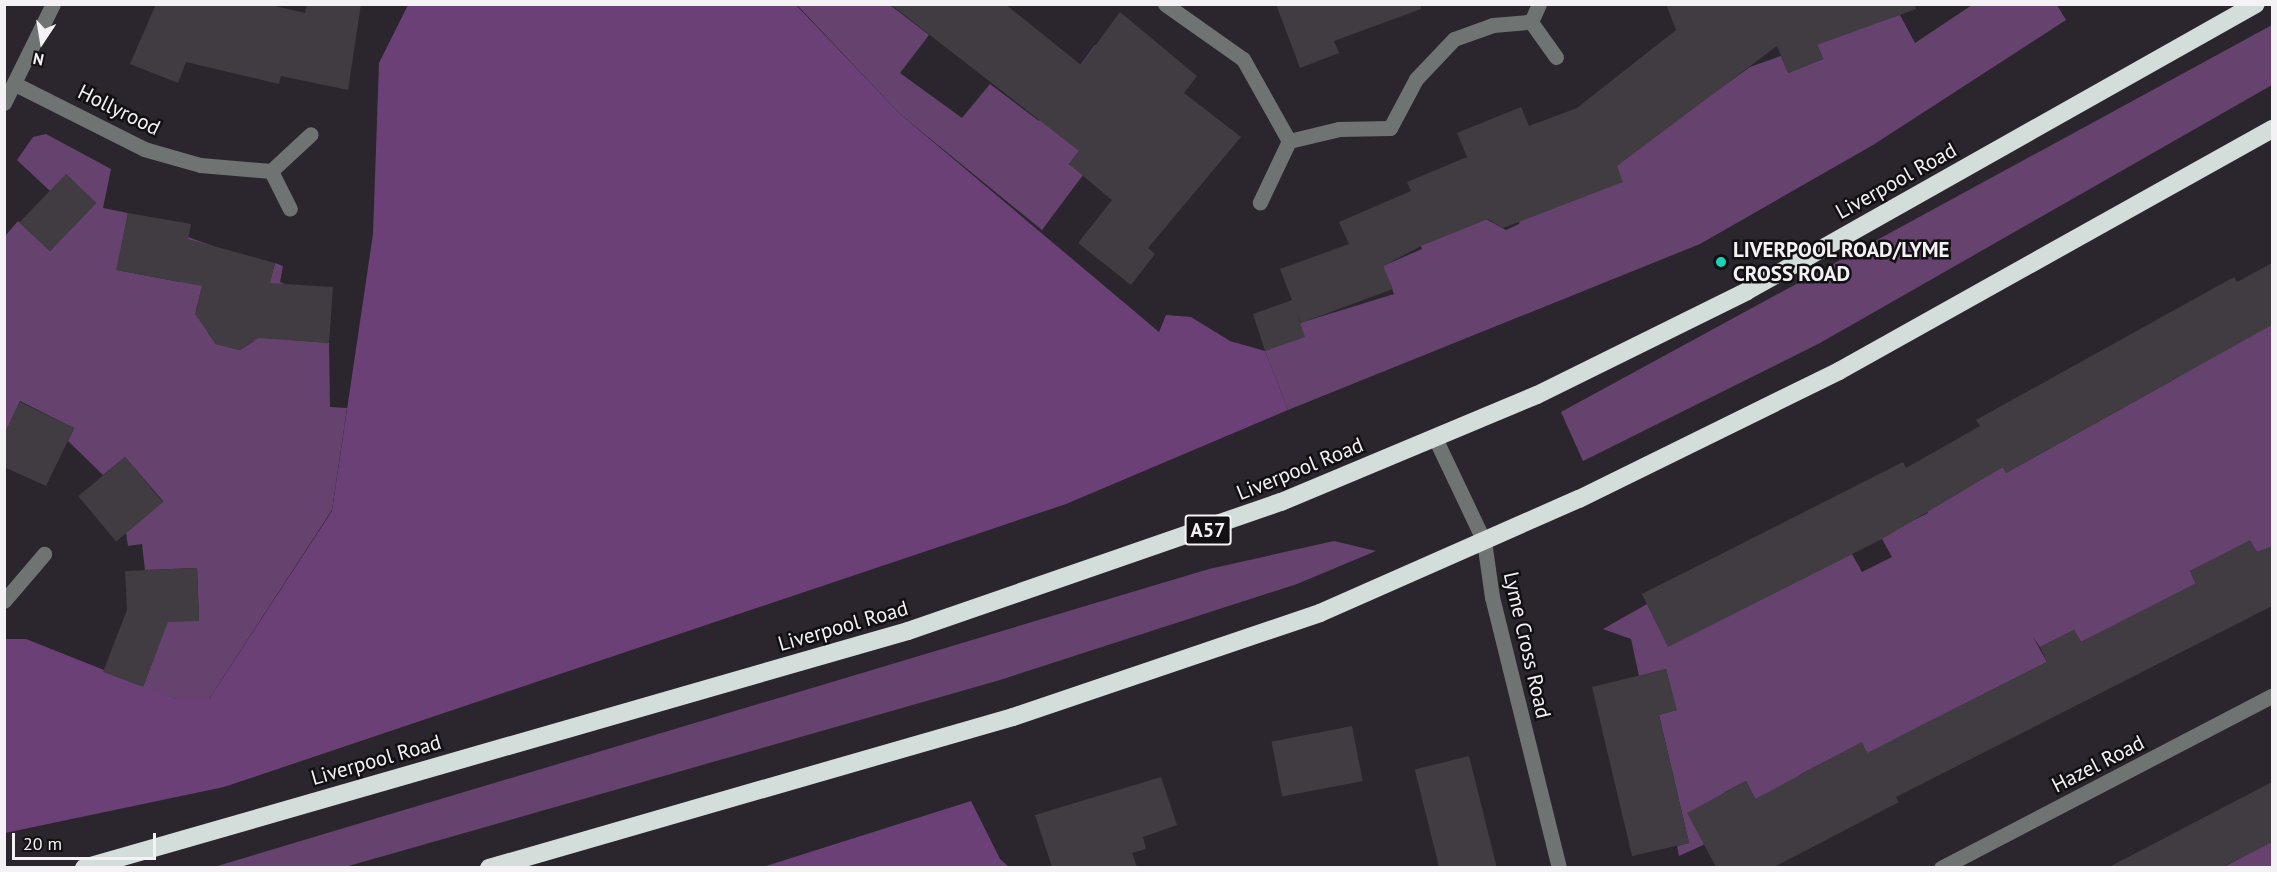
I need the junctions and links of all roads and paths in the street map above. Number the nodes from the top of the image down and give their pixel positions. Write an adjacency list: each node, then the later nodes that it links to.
1 (53, 4): 7 (street)
2 (1165, 4): 11 (street)
3 (1539, 4): 5 (street)
4 (2256, 4): 15 (highway, Liverpool Road / A57)
5 (1531, 22): 6 (street); 11 (street)
6 (1556, 57)
7 (17, 85): 8 (street); 12 (street, Hollyrood)
8 (4, 103)
9 (2272, 129): 16 (highway)
10 (310, 134): 12 (street)
11 (1289, 141): 13 (street)
12 (271, 171): 14 (street)
13 (1260, 202)
14 (290, 209)
15 (1435, 438): 16 (street, Lyme Cross Road); 21 (highway, Liverpool Road / A57)
16 (1484, 541): 22 (highway); 23 (street, Lyme Cross Road)
17 (44, 554): 18 (street)
18 (11, 582): 19 (street)
19 (4, 601)
20 (2272, 696): 24 (street, Hazel Road)
21 (84, 867)
22 (489, 867)
23 (1559, 867)
24 (1941, 867)

